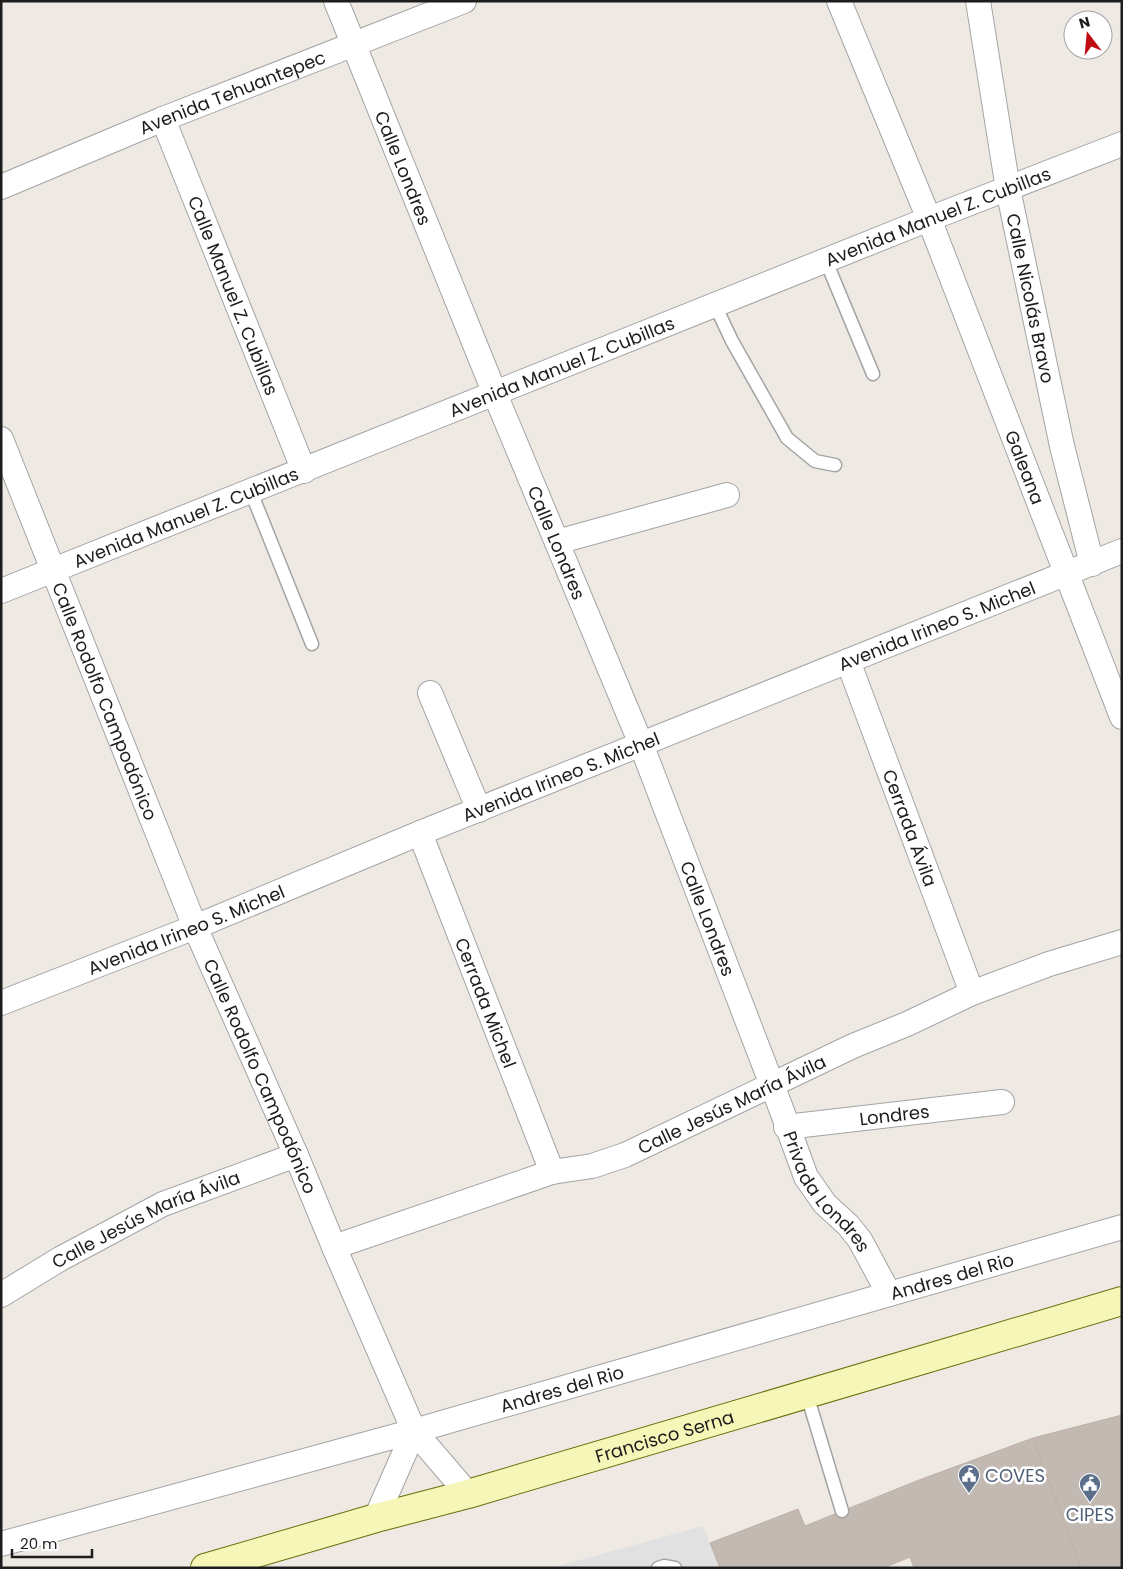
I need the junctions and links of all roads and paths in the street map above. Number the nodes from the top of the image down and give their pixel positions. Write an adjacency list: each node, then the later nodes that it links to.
1 (336, 1): 5 (street, Calle Londres)
2 (464, 1): 5 (street, Avenida Tehuantepec)
3 (839, 1): 10 (street, Galeana)
4 (978, 1): 9 (street, Calle Nicolás Bravo)
5 (353, 45): 6 (street, Avenida Tehuantepec); 14 (street, Calle Londres)
6 (163, 119): 8 (street, Avenida Tehuantepec); 17 (street, Calle Manuel Z. Cubillas)
7 (1122, 144): 9 (street, Avenida Manuel Z. Cubillas)
8 (1, 187)
9 (1008, 189): 10 (street, Avenida Manuel Z. Cubillas); 22 (street, Calle Nicolás Bravo)
10 (929, 219): 11 (street, Avenida Manuel Z. Cubillas); 24 (street, Galeana)
11 (826, 261): 12 (street, Avenida Manuel Z. Cubillas); 13 (lane)
12 (715, 305): 14 (street, Avenida Manuel Z. Cubillas); 16 (lane)
13 (873, 374)
14 (495, 394): 17 (street, Avenida Manuel Z. Cubillas); 20 (street, Calle Londres)
15 (1, 439): 23 (street, Calle Rodolfo Campodónico)
16 (835, 465)
17 (304, 471): 18 (street, Avenida Manuel Z. Cubillas)
18 (251, 492): 23 (street, Avenida Manuel Z. Cubillas); 26 (lane)
19 (727, 495): 20 (street)
20 (557, 542): 30 (street, Calle Londres)
21 (1122, 551): 22 (street, Avenida Irineo S. Michel)
22 (1092, 564): 24 (street, Avenida Irineo S. Michel)
23 (54, 571): 25 (street, Avenida Manuel Z. Cubillas); 33 (street, Calle Rodolfo Campodónico)
24 (1067, 574): 27 (street, Avenida Irineo S. Michel); 29 (street, Galeana)
25 (1, 591)
26 (312, 644)
27 (848, 661): 30 (street, Avenida Irineo S. Michel); 35 (street, Cerrada Ávila)
28 (430, 693): 31 (street)
29 (1122, 717)
30 (641, 744): 31 (street, Avenida Irineo S. Michel); 37 (street, Calle Londres)
31 (479, 810): 32 (street, Avenida Irineo S. Michel)
32 (420, 833): 33 (street, Avenida Irineo S. Michel); 41 (street, Cerrada Michel)
33 (195, 927): 36 (street, Avenida Irineo S. Michel); 40 (street, Calle Rodolfo Campodónico)
34 (1122, 942): 35 (street, Calle Jesús María Ávila)
35 (972, 993): 37 (street, Calle Jesús María Ávila)
36 (1, 1003)
37 (772, 1086): 39 (street, Privada Londres); 41 (street, Calle Jesús María Ávila)
38 (1002, 1102): 39 (street, Londres)
39 (786, 1127): 44 (street, Privada Londres)
40 (296, 1154): 43 (street, Calle Rodolfo Campodónico); 45 (street, Calle Jesús María Ávila)
41 (552, 1172): 43 (street, Calle Jesús María Ávila)
42 (1122, 1227): 44 (street, Andres del Rio)
43 (334, 1247): 48 (street, Calle Rodolfo Campodónico)
44 (889, 1294): 48 (street, Andres del Rio)
45 (1, 1295)
46 (1122, 1301): 47 (main road, Francisco Serna)
47 (807, 1395): 49 (main road, Francisco Serna); 50 (lane)
48 (414, 1431): 49 (street, Calle Rodolfo Campodónico); 51 (street); 52 (street, Andres del Rio)
49 (468, 1494): 51 (main road, Francisco Serna)
50 (842, 1511)
51 (376, 1518): 53 (main road, Francisco Serna)
52 (1, 1544)
53 (205, 1568)
54 (658, 1568): 55 (lane)
55 (675, 1568)

